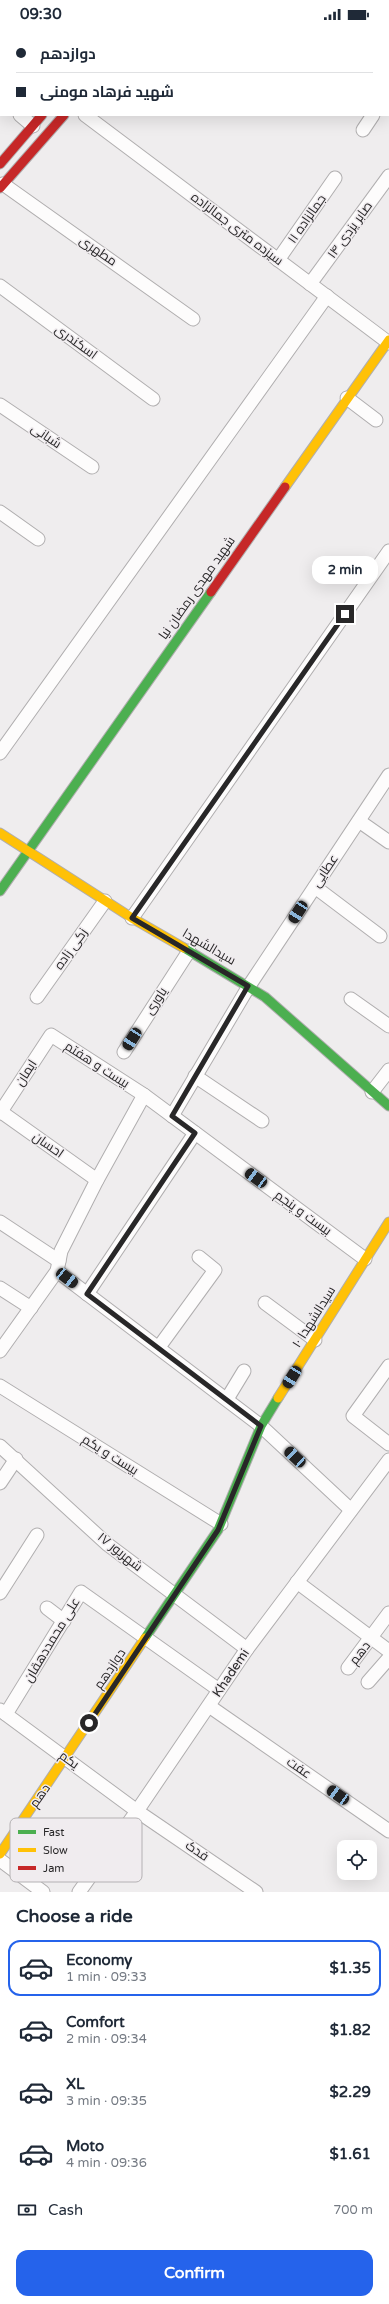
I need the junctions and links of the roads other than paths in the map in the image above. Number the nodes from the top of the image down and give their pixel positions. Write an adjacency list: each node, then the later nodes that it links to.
1 (21, 116): 6 (street)
2 (41, 116): 6 (street)
3 (63, 116): 11 (street)
4 (86, 116): 12 (street, سیزده متری جمالزاده)
5 (373, 116): 7 (street)
6 (33, 126): 8 (street)
7 (363, 130)
8 (0, 164)
9 (389, 176): 13 (street, صابر یزدی ۱۴)
10 (335, 178): 12 (street, جمالزاده ۱۱)
11 (2, 186): 16 (street, مطهری)
12 (278, 260): 13 (street, سیزده متری جمالزاده)
13 (310, 284): 15 (street, سیزده متری جمالزاده)
14 (0, 286): 19 (street, اسکندری)
15 (327, 296): 17 (street, سیزده متری جمالزاده); 26 (street)
16 (193, 319)
17 (389, 341): 18 (street, شهید مهدی رمضان نیا)
18 (347, 398): 21 (street); 31 (street, شهید مهدی رمضان نیا)
19 (153, 399)
20 (0, 405): 22 (street, شبانی)
21 (376, 420)
22 (92, 467)
23 (0, 512): 24 (street)
24 (38, 539)
25 (389, 551): 35 (street)
26 (0, 752)
27 (389, 776): 28 (street, عطایی)
28 (359, 821): 30 (street); 32 (street, عطایی)
29 (0, 833): 31 (street, سیدالشهدا)
30 (389, 842)
31 (27, 850): 33 (street, شهید مهدی رمضان نیا); 34 (street, سیدالشهدا)
32 (315, 887): 36 (street); 38 (street, عطایی)
33 (0, 891)
34 (105, 901): 35 (street, سیدالشهدا); 39 (street, زکی زاده)
35 (132, 918): 37 (street, سیدالشهدا)
36 (380, 936)
37 (189, 951): 38 (street, سیدالشهدا); 43 (street, یاوری)
38 (248, 986): 45 (street, عطایی); 46 (street, سیدالشهدا)
39 (37, 997)
40 (351, 999): 41 (street)
41 (389, 1026)
42 (51, 1035): 47 (street, بیست و هفتم); 49 (street, ایمان)
43 (124, 1052)
44 (389, 1070): 46 (street)
45 (195, 1076): 50 (street, عطایی); 51 (street)
46 (372, 1092): 48 (street, سیدالشهدا)
47 (144, 1096): 50 (street, بیست و پنجم); 53 (street)
48 (389, 1106)
49 (0, 1112): 53 (street, احسان)
50 (172, 1116): 52 (street, بیست و پنجم)
51 (262, 1122)
52 (195, 1133): 57 (street, بیست و پنجم); 60 (street)
53 (97, 1180): 58 (street)
54 (0, 1222): 58 (street)
55 (389, 1222): 57 (street, سیدالشهدا ۱۰)
56 (199, 1257): 64 (street)
57 (365, 1259): 63 (street, سیدالشهدا ۱۰)
58 (58, 1266): 60 (street); 62 (street)
59 (0, 1288): 62 (street)
60 (87, 1294): 64 (street)
61 (265, 1303): 63 (street)
62 (31, 1308): 65 (street)
63 (315, 1340): 70 (street, سیدالشهدا ۱۰)
64 (159, 1347): 69 (street)
65 (0, 1351)
66 (389, 1366): 71 (street)
67 (244, 1371): 69 (street)
68 (0, 1386): 77 (street, بیست و یکم)
69 (226, 1399): 70 (street)
70 (261, 1426): 76 (street); 77 (street, سیدالشهدا ۱۰)
71 (389, 1444)
72 (0, 1446): 73 (street, ۱۷ شهریور)
73 (16, 1459): 75 (street); 81 (street, ۱۷ شهریور)
74 (389, 1460): 76 (street, Khademi)
75 (0, 1483)
76 (351, 1510): 79 (street, Khademi)
77 (221, 1524): 81 (street, دوازدهم)
78 (37, 1535): 80 (street)
79 (298, 1582): 86 (street); 87 (street, Khademi)
80 (0, 1593)
81 (175, 1594): 85 (street, دوازدهم); 87 (street, ۱۷ شهریور)
82 (47, 1608): 84 (street)
83 (389, 1613): 86 (street, دهم)
84 (64, 1621): 85 (street, علی محمددهقان); 94 (street, علی محمددهقان)
85 (146, 1637): 92 (street); 95 (street, دوازدهم)
86 (372, 1637): 88 (street); 90 (street, دهم)
87 (247, 1649): 92 (street, Khademi)
88 (389, 1651)
89 (389, 1658): 91 (street)
90 (348, 1668)
91 (368, 1682)
92 (219, 1690): 93 (street, Khademi)
93 (209, 1706): 96 (street, Khademi); 99 (street, عفت)
94 (3, 1712): 95 (street, یکم)
95 (66, 1758): 96 (street, یکم); 97 (street, دهم)
96 (137, 1811): 98 (street, Khademi); 108 (street, فدک)
97 (25, 1818)
98 (132, 1818)
99 (389, 1831)
100 (10, 1839): 101 (street, دهم)
101 (0, 1854)
102 (0, 1860): 103 (street)
103 (10, 1867)
104 (30, 1882): 106 (street)
105 (86, 1882): 107 (street, Khademi)
106 (44, 1892)
107 (79, 1892)
108 (256, 1892)

